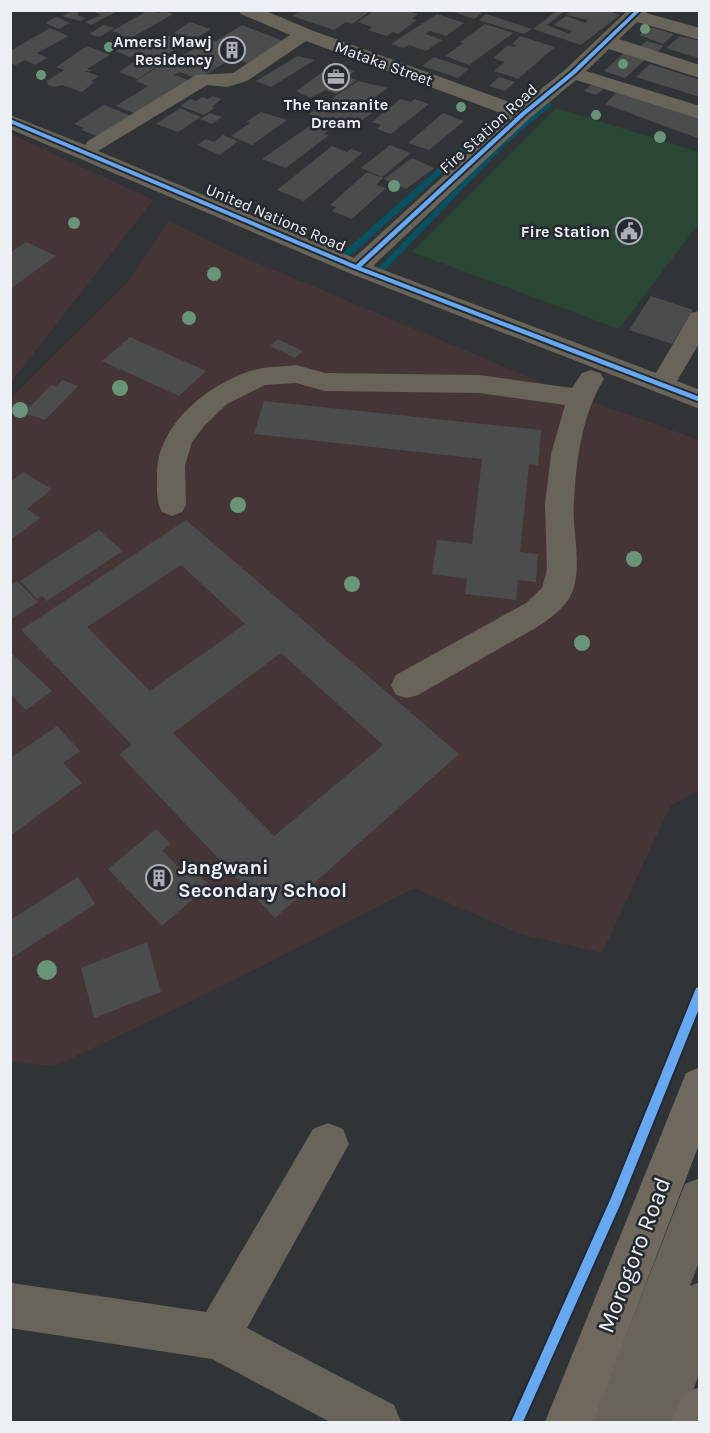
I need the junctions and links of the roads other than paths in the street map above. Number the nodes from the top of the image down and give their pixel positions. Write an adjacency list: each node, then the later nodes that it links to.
1 (247, 10): 3 (street, Mataka Street)
2 (636, 13): 4 (street); 5 (street, Fire Station Road)
3 (304, 34): 9 (street, Mataka Street); 11 (street)
4 (699, 34)
5 (605, 41): 6 (street); 7 (street, Fire Station Road)
6 (699, 72)
7 (573, 73): 8 (street); 9 (street, Fire Station Road)
8 (699, 113)
9 (523, 114): 12 (street, Fire Station Road)
10 (10, 121): 12 (street, United Nations Road)
11 (95, 145)
12 (357, 268): 14 (street, United Nations Road)
13 (699, 319): 15 (street)
14 (602, 362): 15 (street, United Nations Road); 16 (street)
15 (662, 385): 17 (street, United Nations Road)
16 (580, 398): 18 (street); 19 (street)
17 (699, 400)
18 (172, 505)
19 (407, 685)
20 (699, 1087): 28 (highway, Morogoro Road)
21 (328, 1144): 25 (street)
22 (699, 1198): 29 (street, Morogoro Road)
23 (699, 1304): 30 (street)
24 (12, 1306): 25 (street)
25 (217, 1337): 27 (street)
26 (699, 1411): 31 (highway)
27 (377, 1422)
28 (568, 1422)
29 (616, 1422)
30 (658, 1422)
31 (696, 1422)

